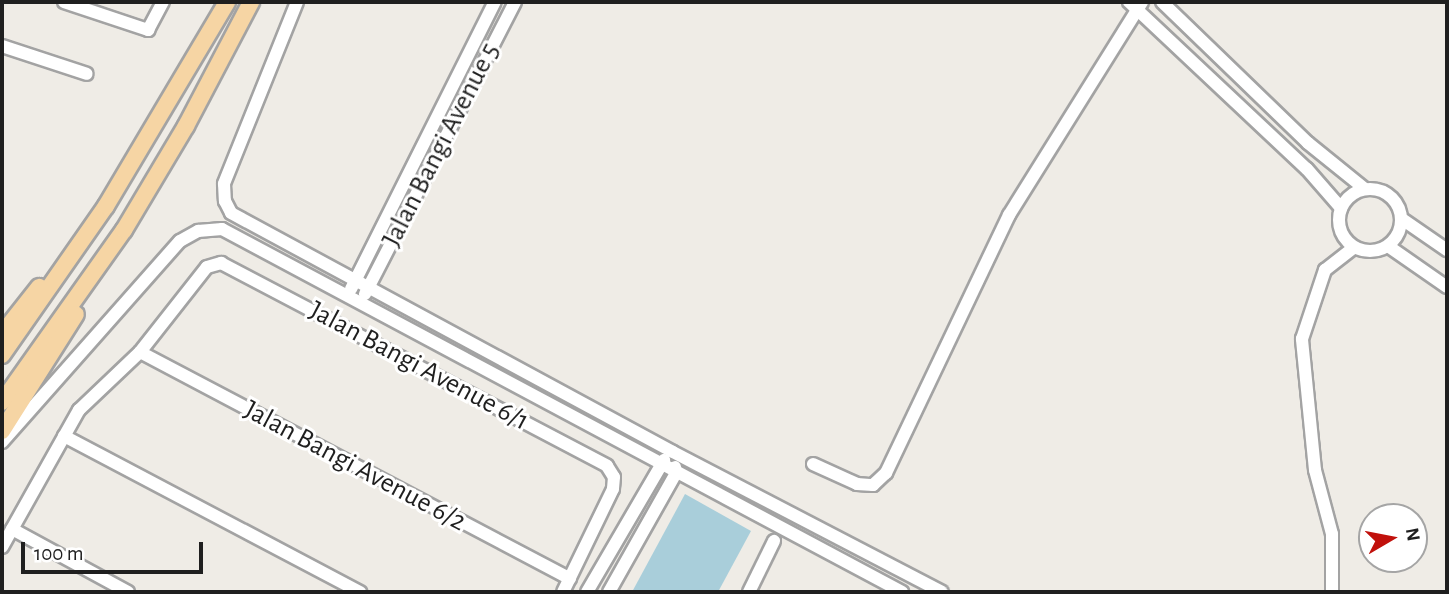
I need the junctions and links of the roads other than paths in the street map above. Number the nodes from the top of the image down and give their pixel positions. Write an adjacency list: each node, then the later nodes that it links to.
1 (64, 2): 2 (street)
2 (163, 2)
3 (220, 2): 11 (street)
4 (227, 2): 11 (main road)
5 (251, 2): 18 (main road)
6 (297, 2): 22 (street)
7 (495, 2): 22 (street, Jalan Bangi Avenue 5)
8 (515, 2): 24 (street, Jalan Bangi Avenue 5)
9 (1162, 2): 14 (street)
10 (1136, 4): 16 (street); 36 (street)
11 (213, 24): 15 (main road)
12 (2, 46): 13 (street)
13 (87, 74)
14 (1365, 189): 16 (street); 17 (street)
15 (106, 206): 27 (main road); 29 (main road)
16 (1341, 208): 20 (street)
17 (1402, 219): 19 (street); 21 (street)
18 (124, 230): 30 (main road); 31 (main road)
19 (1388, 246): 20 (street); 23 (street)
20 (1354, 247): 50 (street)
21 (1447, 250)
22 (355, 282): 24 (street); 25 (street, Jalan Bangi Avenue 5)
23 (1447, 287)
24 (368, 289): 26 (street, Jalan Bangi Avenue 5); 34 (street)
25 (348, 295): 26 (street); 33 (street)
26 (362, 302): 35 (street)
27 (2, 334)
28 (140, 352): 32 (street); 41 (street, Jalan Bangi Avenue 6/2); 41 (street, Jalan Bangi Avenue 6/1)
29 (2, 355)
30 (2, 402)
31 (2, 431)
32 (64, 436): 38 (street); 43 (street)
33 (2, 442)
34 (673, 452): 35 (street); 37 (street); 49 (street)
35 (659, 463): 37 (street); 45 (street)
36 (813, 464)
37 (676, 473): 46 (street); 48 (street)
38 (12, 529): 40 (street); 42 (street)
39 (774, 541): 47 (street)
40 (2, 547)
41 (570, 579): 44 (street)
42 (128, 592)
43 (360, 592)
44 (563, 592)
45 (587, 592)
46 (609, 592)
47 (749, 592)
48 (902, 592)
49 (942, 592)
50 (1332, 592)

